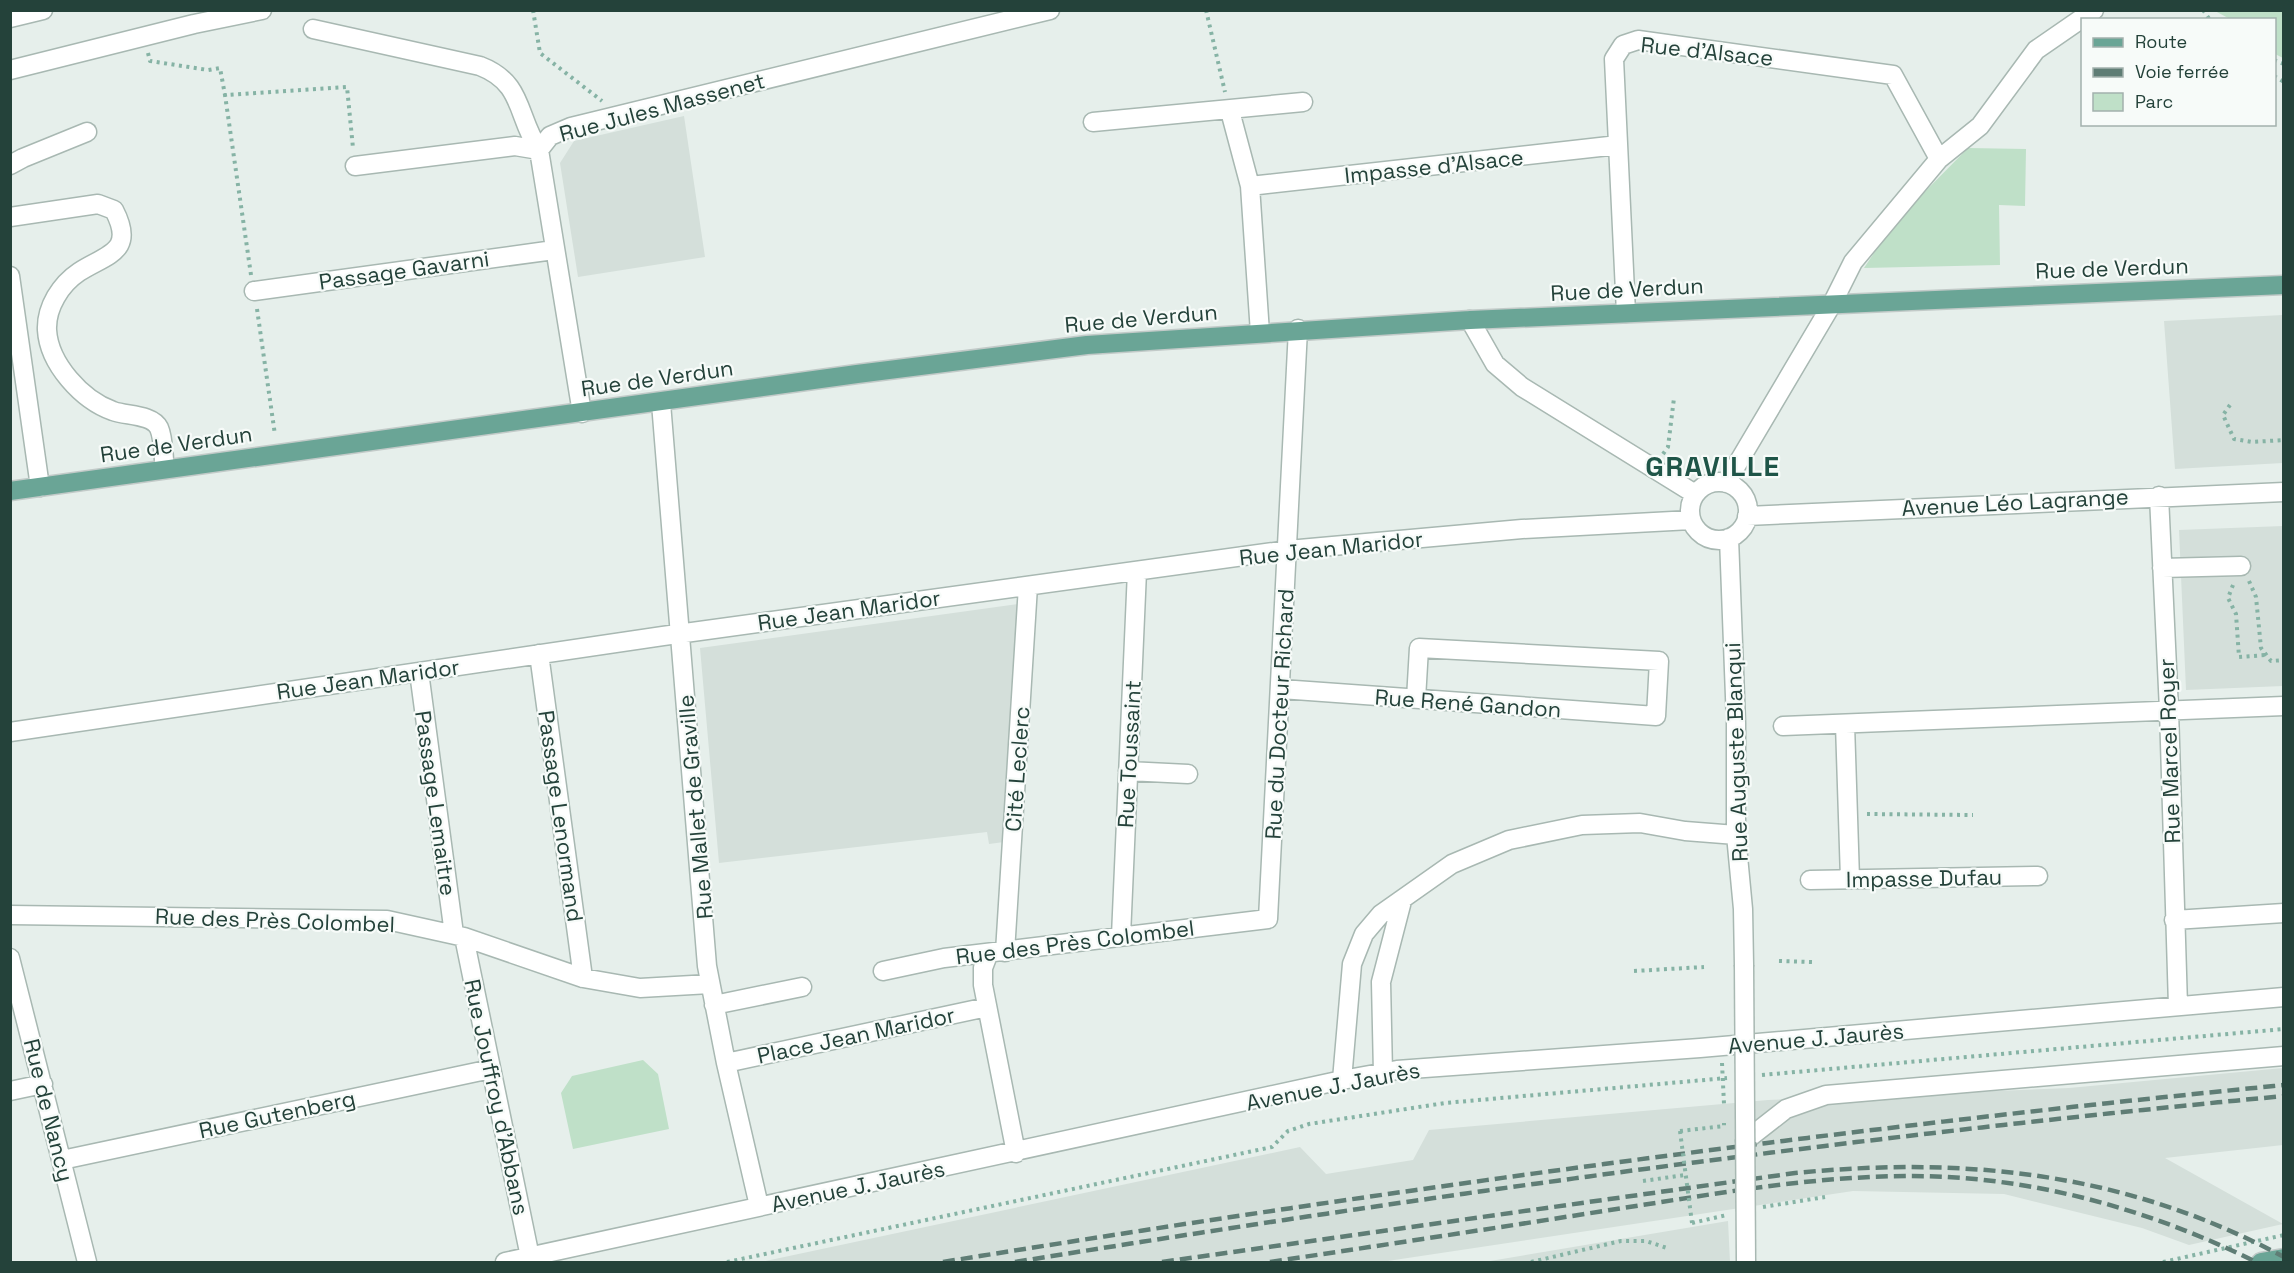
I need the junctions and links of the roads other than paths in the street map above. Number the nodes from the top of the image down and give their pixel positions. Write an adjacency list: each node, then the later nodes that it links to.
1 (44, 10): 4 (street)
2 (262, 10): 7 (street)
3 (1050, 10): 13 (street, Rue Jules Massenet)
4 (10, 18)
5 (2081, 19): 14 (street)
6 (313, 29): 13 (street)
7 (10, 70)
8 (1303, 102): 9 (street)
9 (1230, 111): 10 (street); 17 (street)
10 (1093, 122)
11 (87, 132): 15 (street)
12 (1618, 145): 14 (street, Rue d'Alsace); 17 (street, Impasse d'Alsace); 24 (street, Rue d'Alsace)
13 (539, 150): 16 (street); 19 (street, Rue Jules Massenet)
14 (1939, 159): 23 (street)
15 (10, 165)
16 (355, 166)
17 (1250, 186): 27 (street)
18 (10, 216): 31 (street)
19 (554, 250): 22 (street, Passage Gavarni); 30 (street, Rue Jules Massenet)
20 (10, 276): 28 (street)
21 (2283, 285): 23 (main road, Rue de Verdun)
22 (254, 291)
23 (1832, 304): 24 (main road, Rue de Verdun); 32 (street)
24 (1626, 313): 25 (main road, Rue de Verdun)
25 (1470, 320): 26 (main road, Rue de Verdun); 36 (street)
26 (1298, 329): 27 (main road, Rue de Verdun); 41 (street, Rue du Docteur Richard)
27 (1260, 333): 29 (main road, Rue de Verdun)
28 (16, 353): 33 (street)
29 (661, 403): 30 (main road, Rue de Verdun); 46 (street, Rue Mallet de Graville)
30 (582, 413): 31 (main road, Rue de Verdun)
31 (165, 469): 33 (main road, Rue de Verdun)
32 (1726, 483): 36 (street); 38 (street)
33 (40, 487): 34 (main road, Rue de Verdun)
34 (10, 491)
35 (2283, 492): 37 (street, Avenue Léo Lagrange)
36 (1695, 494): 39 (street)
37 (2158, 496): 38 (street, Avenue Léo Lagrange); 43 (street, Rue Marcel Royer)
38 (1747, 516): 40 (street)
39 (1691, 520): 40 (street); 41 (street, Rue Jean Maridor)
40 (1729, 538): 58 (street, Rue Auguste Blanqui)
41 (1288, 550): 44 (street, Rue Jean Maridor); 49 (street, Rue du Docteur Richard)
42 (2241, 566): 43 (street)
43 (2162, 568): 52 (street, Rue Marcel Royer)
44 (1137, 571): 45 (street, Rue Jean Maridor); 56 (street, Rue Toussaint)
45 (1028, 586): 46 (street, Rue Jean Maridor); 69 (street, Cité Leclerc)
46 (681, 633): 47 (street, Rue Jean Maridor); 73 (street, Rue Mallet de Graville)
47 (539, 654): 48 (street, Rue Jean Maridor); 72 (street, Passage Lenormand)
48 (419, 672): 55 (street, Rue Jean Maridor); 67 (street, Passage Lemaitre)
49 (1281, 689): 50 (street, Rue René Gandon); 65 (street, Rue du Docteur Richard)
50 (1416, 699): 50 (street, Rue René Gandon)
51 (2283, 706): 52 (street)
52 (2169, 710): 53 (street); 66 (street, Rue Marcel Royer)
53 (1845, 724): 54 (street); 60 (street)
54 (1783, 726)
55 (10, 732)
56 (1128, 771): 57 (street); 68 (street, Rue Toussaint)
57 (1188, 774)
58 (1736, 836): 62 (street); 86 (street, Rue Auguste Blanqui, bridge)
59 (2038, 876): 60 (street, Impasse Dufau)
60 (1850, 879): 61 (street, Impasse Dufau)
61 (1810, 880)
62 (1402, 901): 82 (street); 83 (street)
63 (2283, 913): 66 (street)
64 (10, 915): 67 (street, Rue des Près Colombel)
65 (1268, 919): 68 (street, Rue des Près Colombel)
66 (2174, 920): 77 (street, Rue Marcel Royer)
67 (459, 936): 72 (street, Rue des Près Colombel); 81 (street, Rue Jouffroy d'Abbans)
68 (1121, 936): 69 (street, Rue des Près Colombel)
69 (996, 953): 71 (street, Rue des Près Colombel); 78 (street, Cité Leclerc)
70 (10, 958): 84 (street, Rue de Nancy)
71 (883, 971)
72 (583, 978): 73 (street, Rue des Près Colombel)
73 (710, 984): 76 (street, Rue Mallet de Graville)
74 (802, 987): 76 (street)
75 (2283, 997): 77 (street, Avenue J. Jaurès)
76 (714, 1005): 80 (street, Rue Mallet de Graville)
77 (2178, 1006): 82 (street, Avenue J. Jaurès)
78 (987, 1007): 80 (street, Place Jean Maridor); 87 (street, Cité Leclerc)
79 (2283, 1056): 86 (street)
80 (726, 1063): 89 (street, Rue Mallet de Graville)
81 (491, 1069): 88 (street, Rue Gutenberg); 90 (street, Rue Jouffroy d'Abbans)
82 (1383, 1072): 83 (street, Avenue J. Jaurès)
83 (1342, 1080): 87 (street, Avenue J. Jaurès)
84 (43, 1084): 85 (street); 88 (street, Rue de Nancy)
85 (10, 1091)
86 (1745, 1140): 94 (street, Rue Auguste Blanqui, bridge)
87 (1016, 1153): 89 (street, Avenue J. Jaurès)
88 (62, 1160): 92 (street, Rue de Nancy)
89 (759, 1206): 90 (street, Avenue J. Jaurès)
90 (530, 1257): 93 (street, Avenue J. Jaurès)
91 (2283, 1257): 95 (main road)
92 (87, 1263)
93 (505, 1263)
94 (1746, 1263)
95 (2261, 1263)

